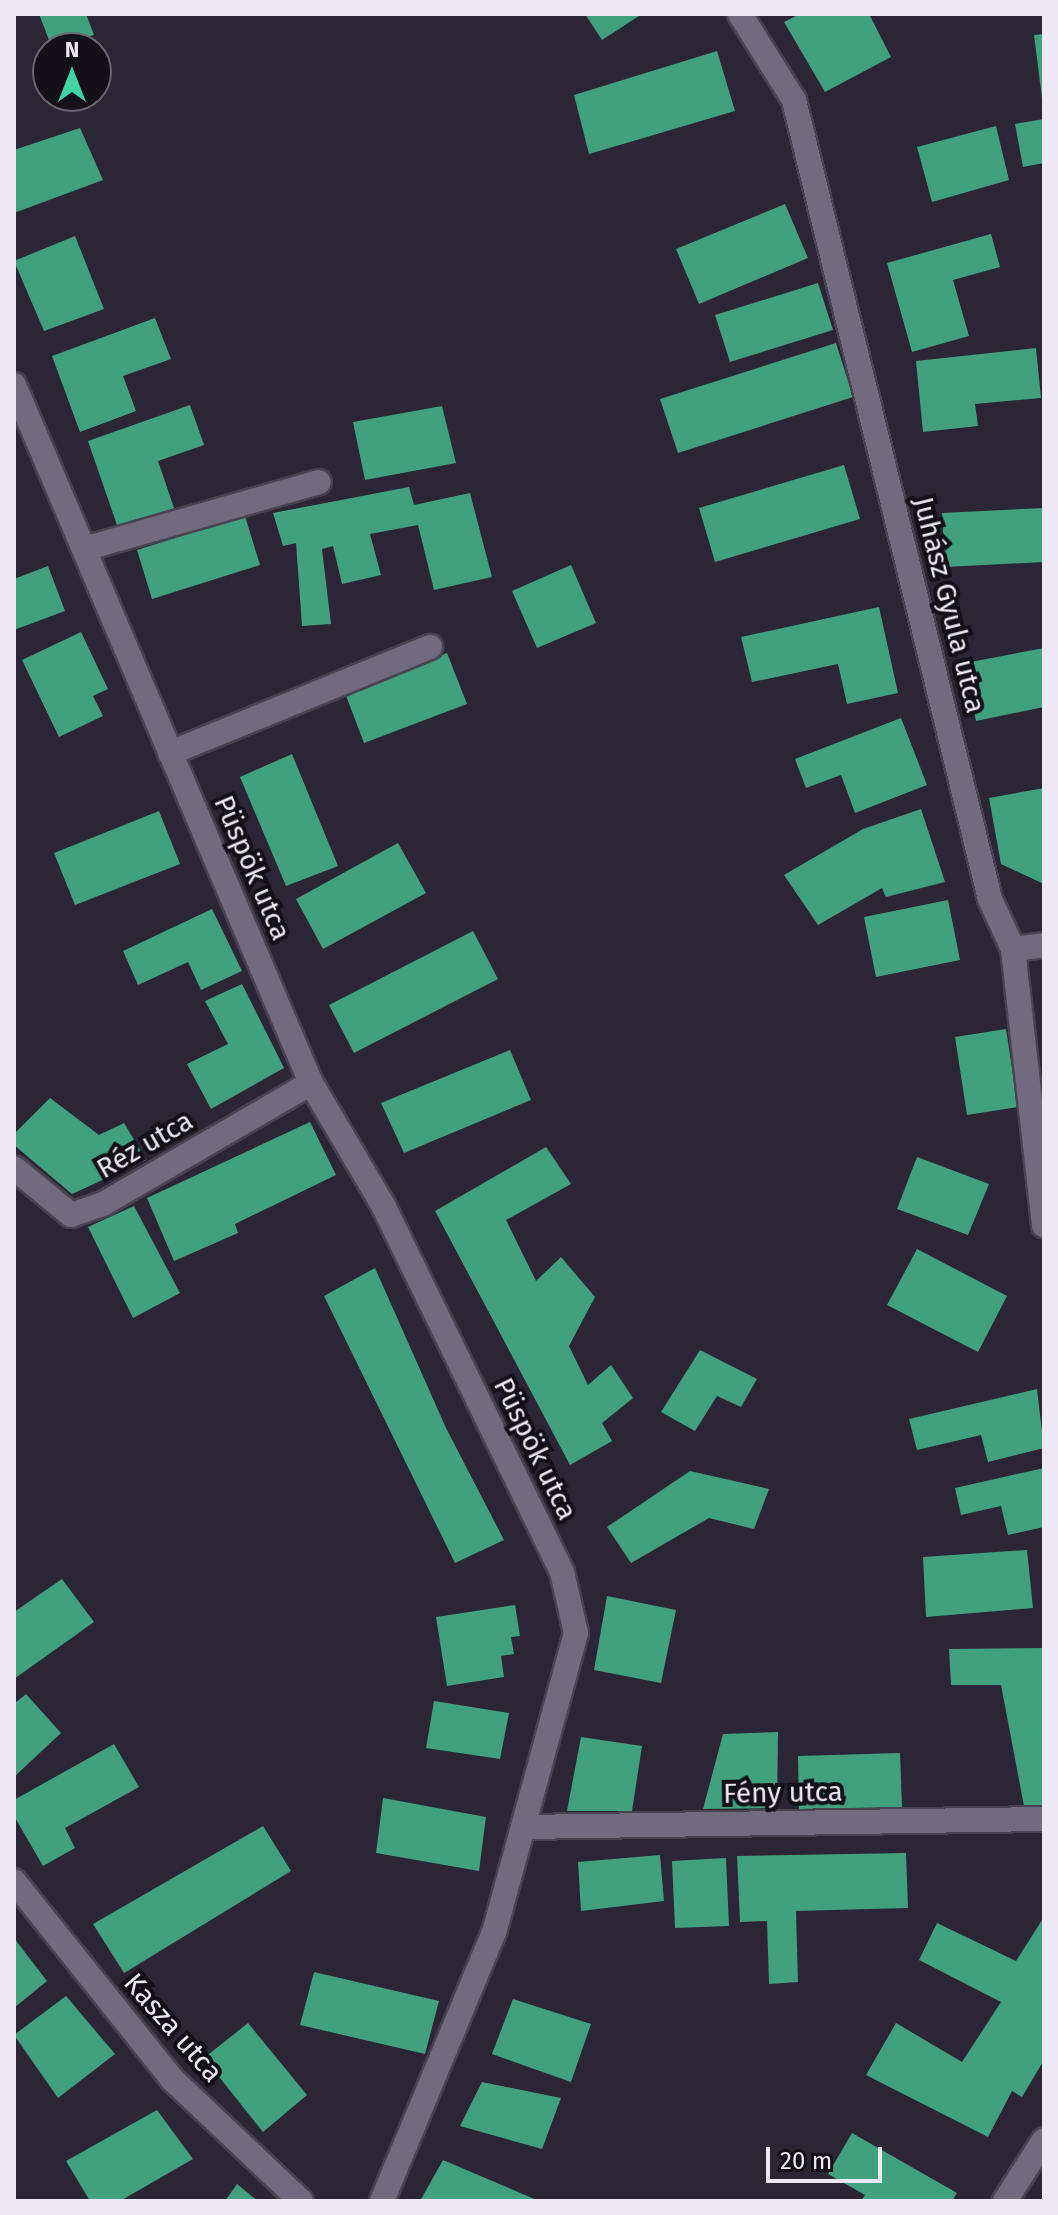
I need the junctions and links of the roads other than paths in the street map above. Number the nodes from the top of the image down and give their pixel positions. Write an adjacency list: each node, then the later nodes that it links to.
1 (740, 14): 8 (street, Juhász Gyula utca)
2 (14, 385): 4 (street, Püspök utca)
3 (319, 482): 4 (street)
4 (84, 549): 6 (street, Püspök utca)
5 (430, 647): 6 (street)
6 (170, 753): 9 (street, Püspök utca)
7 (1044, 945): 8 (street)
8 (1013, 949): 11 (street, Juhász Gyula utca)
9 (311, 1083): 10 (street, Réz utca); 13 (street, Püspök utca)
10 (14, 1168)
11 (1044, 1225)
12 (1044, 1819): 13 (street, Fény utca)
13 (523, 1827): 17 (street, Püspök utca)
14 (14, 1881): 16 (street, Kasza utca)
15 (1044, 2140): 18 (street)
16 (301, 2201)
17 (382, 2201)
18 (1005, 2201)

